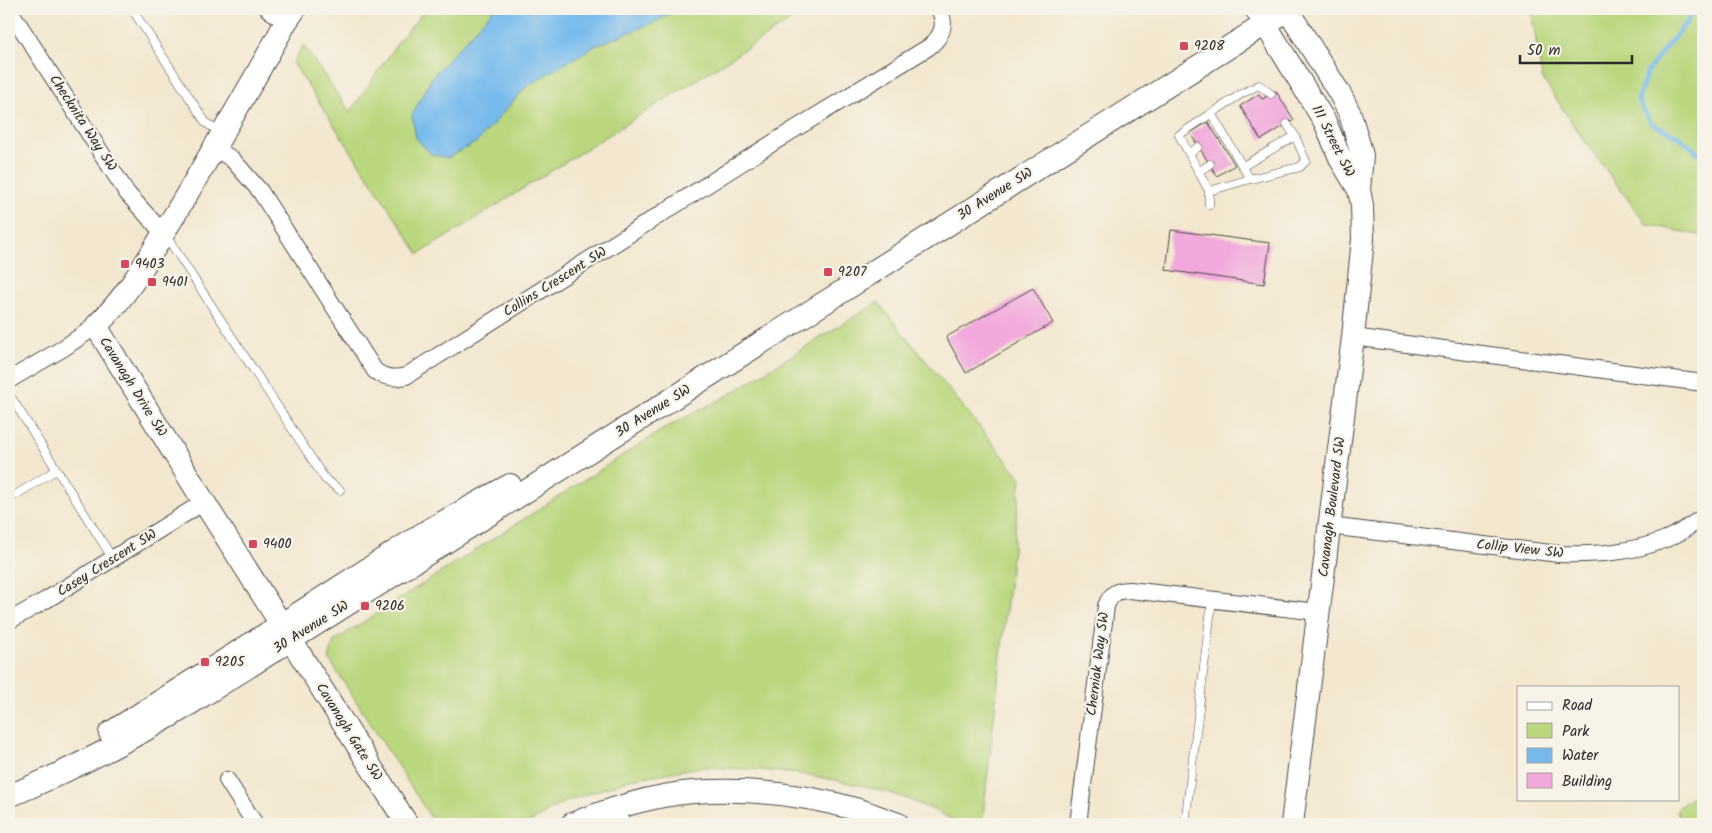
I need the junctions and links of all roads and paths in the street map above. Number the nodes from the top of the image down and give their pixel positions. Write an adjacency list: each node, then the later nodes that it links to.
1 (10, 9): 20 (street, Checknita Way SW)
2 (132, 9): 10 (lane)
3 (939, 9): 10 (street, Collins Crescent SW)
4 (1273, 12): 17 (street, 111 Street SW); 35 (street, 30 Avenue SW)
5 (283, 13): 10 (street, Cavanagh Drive SW)
6 (1271, 94): 7 (lane)
7 (1211, 114): 12 (lane); 14 (lane)
8 (1287, 124): 9 (lane)
9 (1295, 136): 14 (lane); 16 (lane)
10 (219, 141): 20 (street, Cavanagh Drive SW)
11 (1198, 147): 12 (lane)
12 (1189, 154): 15 (lane)
13 (1210, 164): 15 (lane)
14 (1243, 166): 16 (lane)
15 (1198, 172): 18 (lane)
16 (1250, 179): 18 (lane)
17 (1359, 190): 22 (street, Cavanagh Boulevard SW)
18 (1209, 191): 19 (lane)
19 (1209, 205)
20 (163, 233): 21 (street, Cavanagh Drive SW); 26 (lane)
21 (96, 326): 23 (street); 28 (street, Cavanagh Drive SW)
22 (1353, 337): 24 (street); 30 (street, Cavanagh Boulevard SW)
23 (9, 382): 25 (lane)
24 (1703, 383)
25 (56, 470): 27 (lane); 31 (lane)
26 (340, 490)
27 (9, 499)
28 (204, 502): 31 (street, Casey Crescent SW); 35 (street, Cavanagh Drive SW)
29 (1703, 517): 30 (street, Collip View SW)
30 (1329, 526): 33 (street, Cavanagh Boulevard SW)
31 (113, 559): 34 (street, Casey Crescent SW)
32 (1212, 600): 33 (street, Cherniak Way SW); 43 (street, Cherniak Way SW); 44 (lane)
33 (1318, 612): 45 (street, Cavanagh Boulevard SW)
34 (9, 621)
35 (287, 632): 37 (street, 30 Avenue SW); 40 (street, Cavanagh Gate SW)
36 (227, 780): 39 (street)
37 (9, 795)
38 (620, 816): 41 (street); 42 (street)
39 (255, 824)
40 (408, 824)
41 (572, 824)
42 (898, 824)
43 (1078, 824)
44 (1185, 824)
45 (1292, 824)

